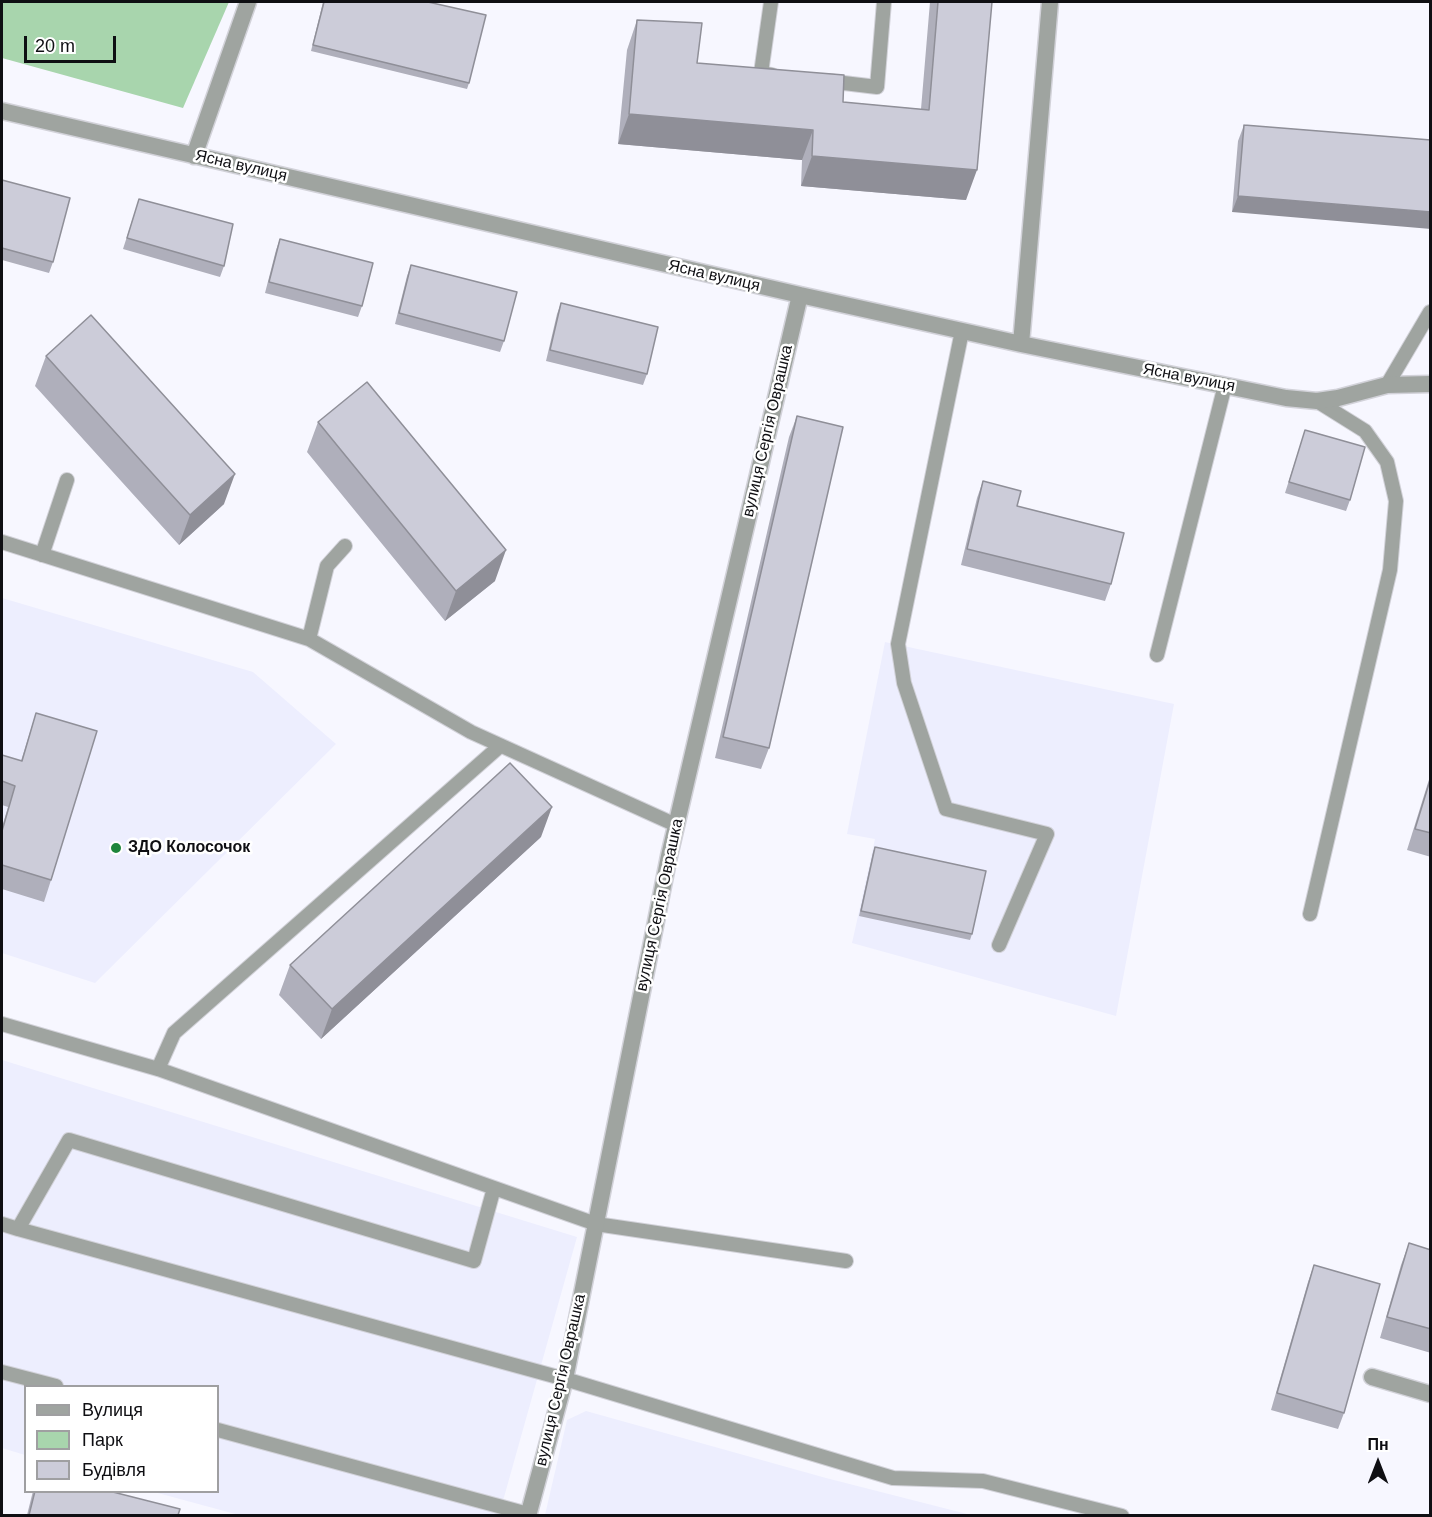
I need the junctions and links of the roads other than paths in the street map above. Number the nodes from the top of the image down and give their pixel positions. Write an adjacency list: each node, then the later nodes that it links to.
1 (248, 2): 8 (street)
2 (771, 2): 5 (lane)
3 (884, 2): 6 (lane)
4 (1050, 2): 12 (street)
5 (784, 76)
6 (819, 80)
7 (2, 111): 8 (street, Ясна вулиця)
8 (194, 156): 9 (street, Ясна вулиця)
9 (800, 296): 11 (street, Ясна вулиця); 24 (street, вулиця Сергія Оврашка)
10 (1431, 312): 15 (lane)
11 (962, 331): 12 (street, Ясна вулиця); 26 (lane)
12 (1021, 344): 14 (street, Ясна вулиця)
13 (1431, 384): 15 (street, Ясна вулиця)
14 (1225, 385): 16 (street, Ясна вулиця); 22 (lane)
15 (1387, 385): 16 (street, Ясна вулиця)
16 (1317, 401): 25 (lane)
17 (67, 480): 20 (lane)
18 (2, 542): 20 (lane)
19 (345, 546): 21 (lane)
20 (42, 555): 21 (lane)
21 (309, 639): 23 (lane)
22 (1157, 655)
23 (501, 746): 24 (lane); 28 (lane)
24 (676, 825): 31 (street, вулиця Сергія Оврашка)
25 (1310, 914)
26 (999, 945)
27 (2, 1024): 28 (lane)
28 (158, 1069): 29 (lane)
29 (494, 1188): 31 (lane); 32 (lane)
30 (2, 1224): 32 (lane)
31 (596, 1224): 33 (lane); 36 (street, вулиця Сергія Оврашка)
32 (18, 1229): 36 (lane)
33 (846, 1261)
34 (2, 1372): 37 (lane)
35 (1372, 1377): 38 (street)
36 (565, 1379): 40 (street, вулиця Сергія Оврашка); 41 (lane)
37 (52, 1385)
38 (1431, 1394)
39 (219, 1430): 40 (lane)
40 (528, 1515)
41 (1122, 1515)

